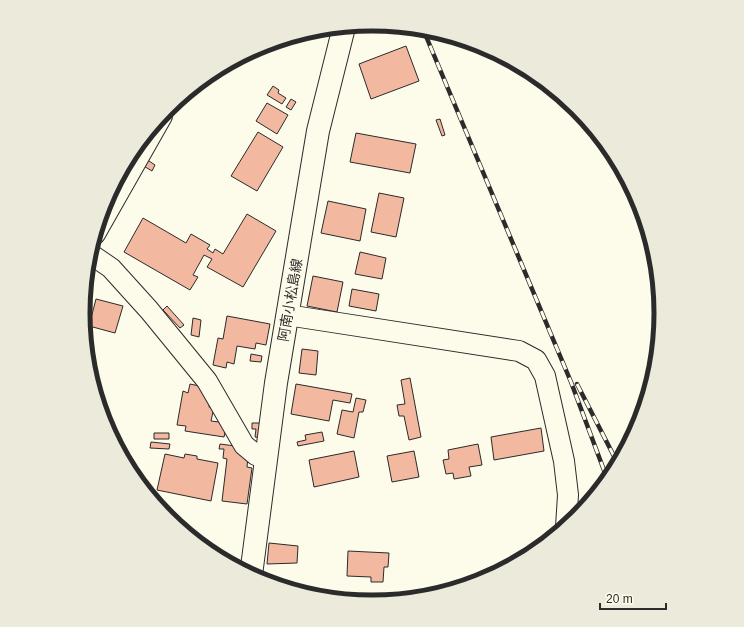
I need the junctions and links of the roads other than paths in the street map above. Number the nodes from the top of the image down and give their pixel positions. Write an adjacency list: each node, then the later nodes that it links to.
1 (343, 33): 5 (main road, 阿南小松島線)
2 (145, 147): 3 (street)
3 (110, 208)
4 (95, 257): 6 (street)
5 (288, 315): 6 (main road, 阿南小松島線); 7 (street)
6 (266, 460): 8 (main road, 阿南小松島線)
7 (567, 518)
8 (252, 569)

